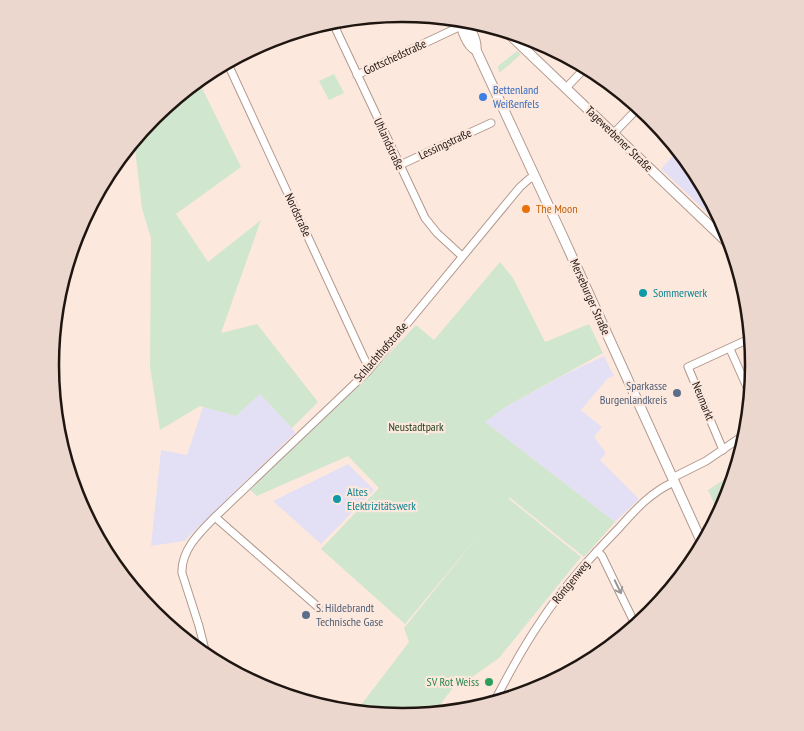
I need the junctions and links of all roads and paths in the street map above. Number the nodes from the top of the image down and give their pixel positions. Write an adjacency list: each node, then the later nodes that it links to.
1 (453, 26): 7 (street, Gottschedstraße)
2 (336, 29): 7 (street, Uhlandstraße)
3 (470, 29): 13 (main road, Merseburger Straße)
4 (519, 44): 8 (main road, Tagewerbener Straße)
5 (231, 68): 18 (street, Nordstraße)
6 (581, 72): 8 (street)
7 (357, 75): 12 (street, Uhlandstraße)
8 (566, 88): 11 (main road, Tagewerbener Straße)
9 (633, 113): 11 (street)
10 (491, 123): 12 (street, Lessingstraße)
11 (613, 134): 14 (main road, Tagewerbener Straße)
12 (400, 165): 15 (street, Uhlandstraße)
13 (535, 176): 15 (street, Schlachthofstraße); 22 (main road, Merseburger Straße)
14 (719, 234)
15 (462, 256): 18 (street, Schlachthofstraße)
16 (744, 341): 17 (street, Neumarkt)
17 (730, 348): 19 (street); 21 (street, Neumarkt)
18 (371, 367): 23 (street, Schlachthofstraße)
19 (744, 381)
20 (736, 441): 21 (street, Röntgenweg)
21 (723, 450): 22 (street, Röntgenweg)
22 (673, 480): 24 (main road, Merseburger Straße); 25 (street, Röntgenweg)
23 (215, 517): 26 (street); 28 (street, Schlachthofstraße)
24 (699, 537)
25 (597, 551): 27 (street, one-way to 27); 29 (street, Röntgenweg)
26 (318, 607)
27 (633, 619)
28 (204, 646)
29 (498, 695)

